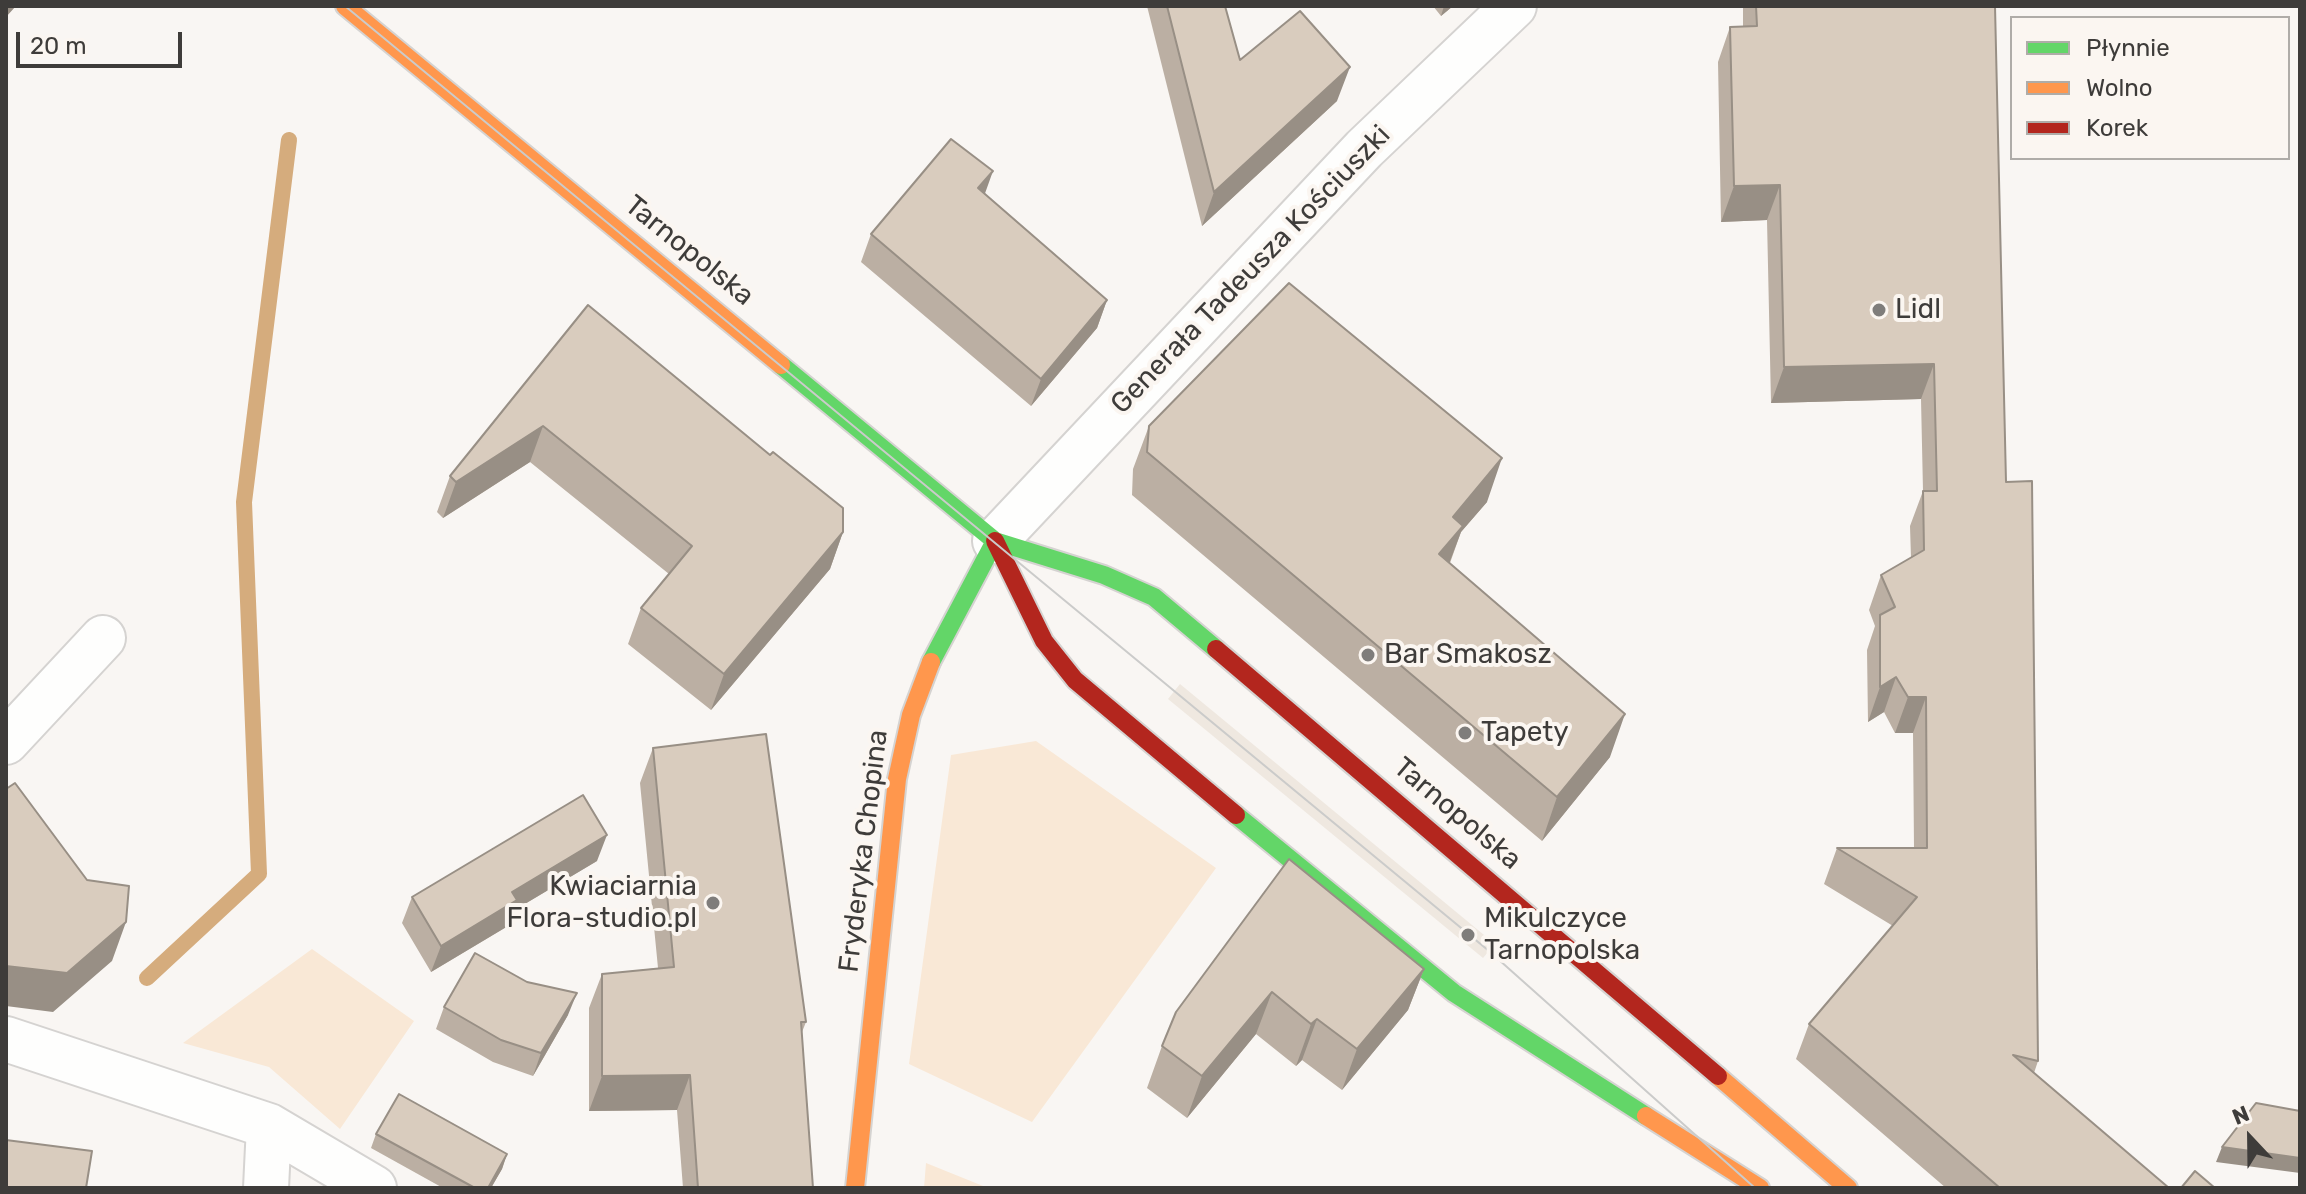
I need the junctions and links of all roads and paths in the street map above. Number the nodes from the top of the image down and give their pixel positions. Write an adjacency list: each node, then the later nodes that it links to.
1 (1514, 6): 3 (street, Generała Tadeusza Kościuszki)
2 (351, 8): 3 (main road, Tarnopolska)
3 (995, 541): 10 (main road, Fryderyka Chopina); 11 (main road, Tarnopolska); 12 (main road, Tarnopolska)
4 (103, 638): 5 (street)
5 (6, 742)
6 (6, 1039): 7 (street)
7 (269, 1126): 8 (street); 9 (street)
8 (266, 1188)
9 (374, 1188)
10 (855, 1188)
11 (1760, 1188)
12 (1848, 1188)

